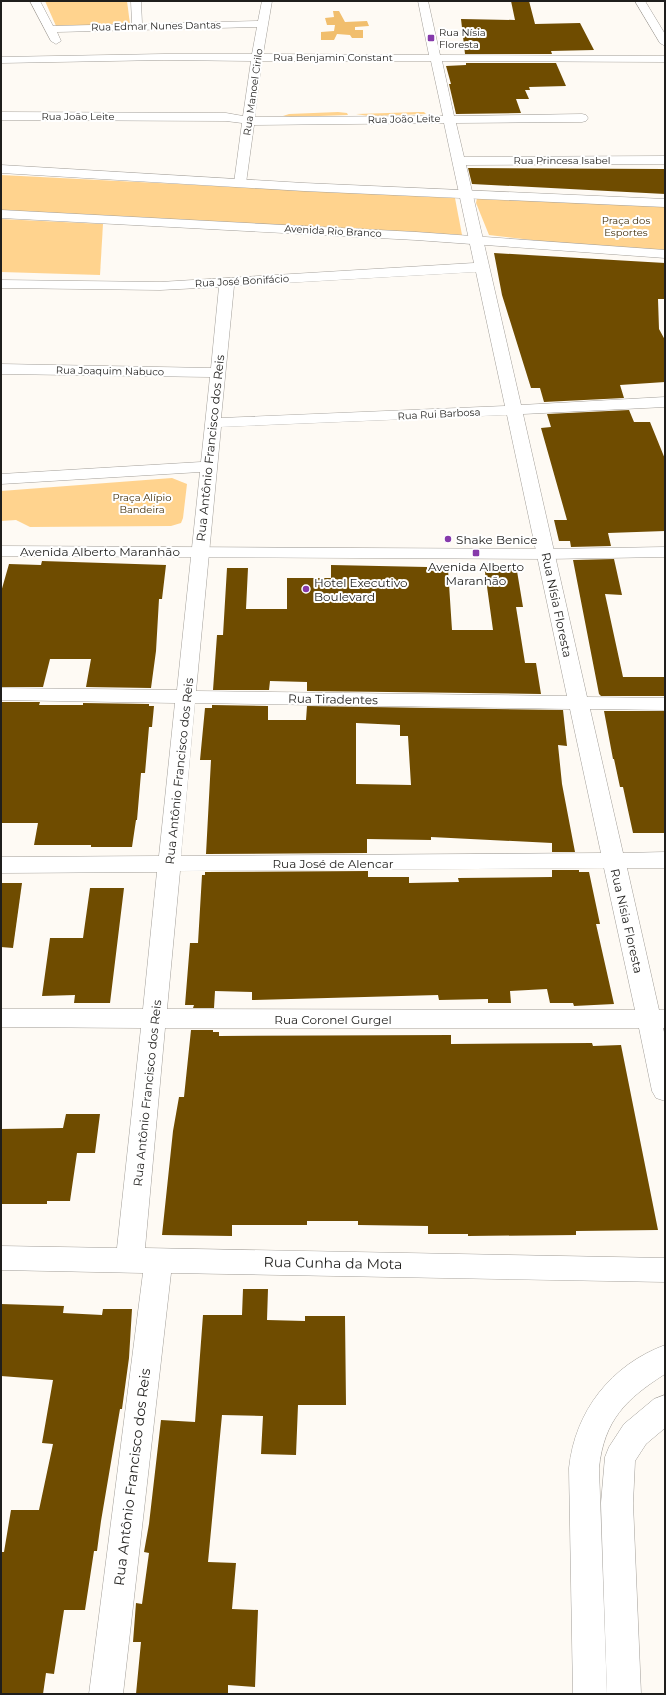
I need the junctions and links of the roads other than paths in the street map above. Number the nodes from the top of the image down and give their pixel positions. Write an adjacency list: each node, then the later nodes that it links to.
1 (35, 1): 9 (street)
2 (136, 1): 8 (street)
3 (267, 1): 7 (street, Rua Manoel Cirilo)
4 (423, 1): 12 (street, Rua Nísia Floresta)
5 (642, 5): 6 (street); 10 (street)
6 (658, 9)
7 (262, 24): 8 (street, Rua Edmar Nunes Dantas); 11 (street, Rua Manoel Cirilo)
8 (137, 27): 9 (street, Rua Edmar Nunes Dantas)
9 (50, 29): 13 (street)
10 (665, 43)
11 (257, 57): 12 (street, Rua Benjamin Constant); 13 (street, Rua Benjamin Constant); 18 (street, Rua Manoel Cirilo)
12 (435, 57): 14 (street, Rua Benjamin Constant); 16 (street, Rua Nísia Floresta)
13 (57, 58): 15 (street, Rua Benjamin Constant)
14 (665, 58)
15 (1, 60)
16 (448, 114): 18 (street, Rua João Leite); 19 (street, Rua João Leite); 21 (street, Rua Nísia Floresta)
17 (1, 116): 18 (street, Rua João Leite)
18 (249, 116): 23 (street, Rua Manoel Cirilo)
19 (582, 118)
20 (665, 160): 21 (street, Rua Princesa Isabel)
21 (458, 161): 24 (street, Rua Nísia Floresta)
22 (1, 169): 23 (street)
23 (240, 183): 24 (street)
24 (466, 194): 25 (street); 27 (street, Rua Nísia Floresta)
25 (665, 203)
26 (1, 214): 27 (street, Avenida Rio Branco)
27 (476, 241): 28 (street, Avenida Rio Branco); 29 (street, Rua Nísia Floresta)
28 (665, 254)
29 (482, 267): 30 (street, Rua José Bonifácio); 37 (street, Rua Nísia Floresta)
30 (227, 281): 31 (street, Rua José Bonifácio); 33 (street, Rua Antônio Francisco dos Reis)
31 (1, 284)
32 (1, 369): 33 (street, Rua Joaquim Nabuco)
33 (218, 372): 38 (street, Rua Antônio Francisco dos Reis)
34 (665, 392): 35 (street, Rua Rui Barbosa)
35 (633, 398): 36 (street, Rua Rui Barbosa); 37 (street, Rua Rui Barbosa)
36 (665, 402)
37 (513, 405): 38 (street, Rua Rui Barbosa); 45 (street, Rua Nísia Floresta)
38 (214, 419): 39 (street, Rua Antônio Francisco dos Reis)
39 (209, 466): 40 (street); 43 (street, Rua Antônio Francisco dos Reis)
40 (1, 479)
41 (1, 537): 43 (street, Avenida Alberto Maranhão)
42 (1, 551): 43 (street, Avenida Alberto Maranhão)
43 (200, 551): 45 (street, Avenida Alberto Maranhão); 47 (street, Rua Antônio Francisco dos Reis)
44 (665, 552): 45 (street, Avenida Alberto Maranhão)
45 (546, 554): 48 (street, Rua Nísia Floresta)
46 (1, 694): 47 (street, Rua Tiradentes)
47 (186, 697): 48 (street, Rua Tiradentes); 52 (street, Rua Antônio Francisco dos Reis)
48 (579, 703): 49 (street, Rua Tiradentes); 51 (street, Rua Nísia Floresta)
49 (665, 704)
50 (665, 860): 51 (street, Rua José de Alencar)
51 (614, 862): 52 (street, Rua José de Alencar); 56 (street, Rua Nísia Floresta)
52 (170, 863): 53 (street, Rua José de Alencar); 55 (street, Rua Antônio Francisco dos Reis)
53 (1, 865)
54 (1, 1018): 55 (street, Rua Coronel Gurgel)
55 (154, 1019): 56 (street, Rua Coronel Gurgel); 59 (street, Rua Antônio Francisco dos Reis)
56 (657, 1019): 57 (street, Rua Nísia Floresta)
57 (665, 1091)
58 (1, 1258): 59 (street, Rua Cunha da Mota)
59 (130, 1260): 60 (street, Rua Cunha da Mota)
60 (159, 1260): 61 (street, Rua Cunha da Mota); 64 (street, Rua Antônio Francisco dos Reis)
61 (665, 1270)
62 (665, 1358): 65 (street)
63 (665, 1409): 66 (street)
64 (106, 1694)
65 (590, 1694)
66 (624, 1694)

